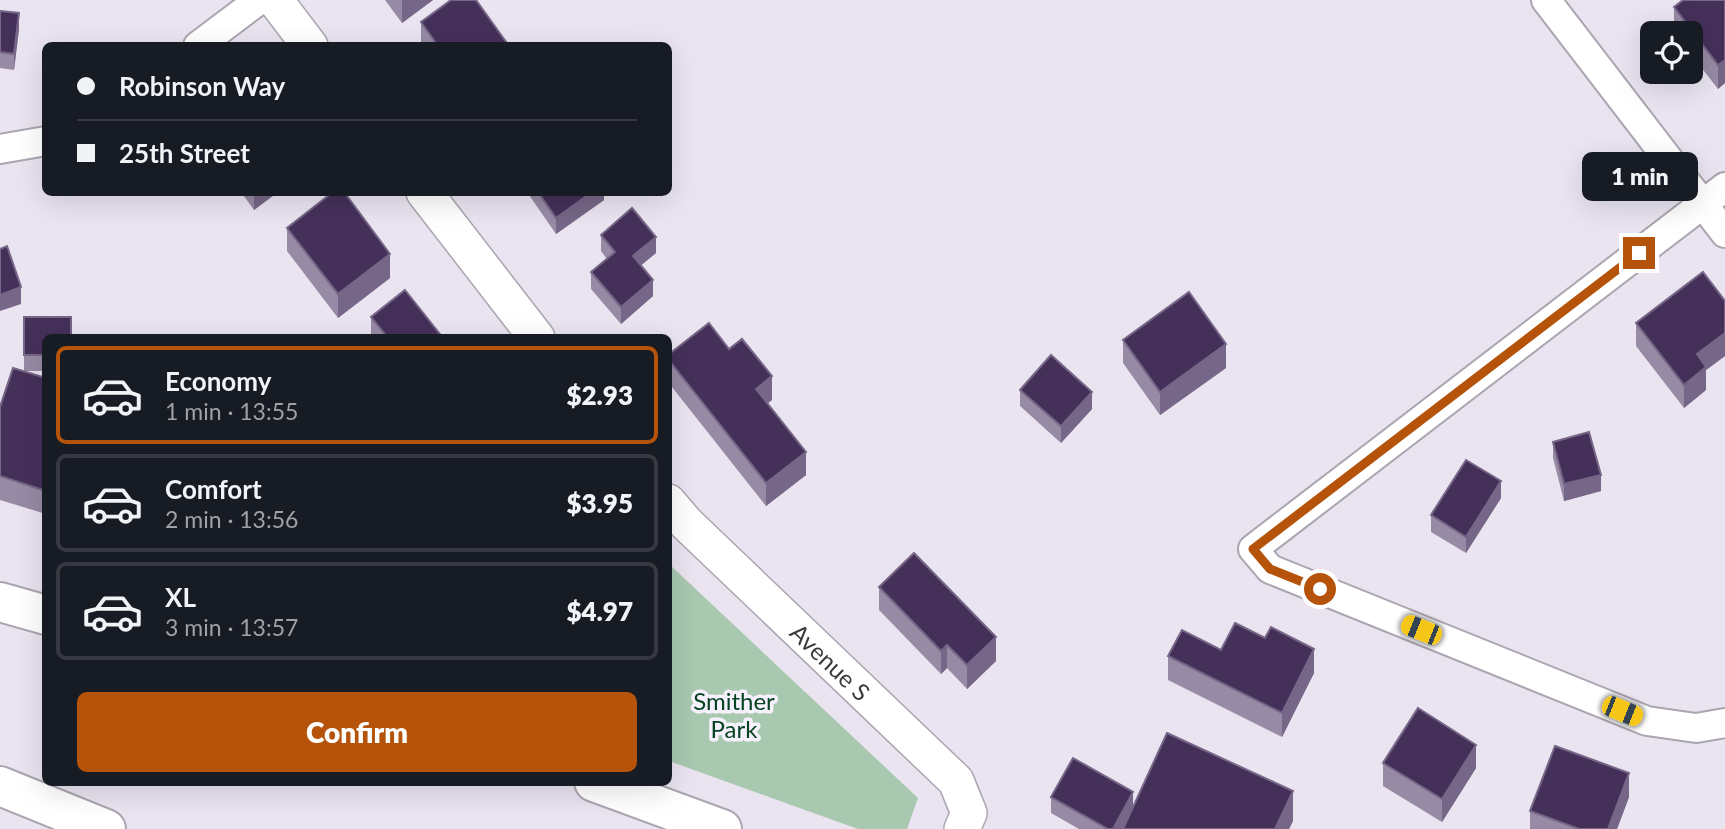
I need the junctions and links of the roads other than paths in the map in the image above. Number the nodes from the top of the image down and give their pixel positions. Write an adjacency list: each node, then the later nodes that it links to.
1 (259, 0): 4 (street)
2 (275, 0): 5 (street)
3 (1546, 0): 10 (street)
4 (203, 42)
5 (307, 42)
6 (42, 142): 7 (street)
7 (0, 149)
8 (1725, 187): 10 (street)
9 (427, 196): 12 (street)
10 (1703, 204): 11 (street); 16 (street)
11 (1725, 233)
12 (534, 334)
13 (672, 507): 23 (street, Avenue S)
14 (0, 602): 15 (main road)
15 (42, 614)
16 (1725, 723)
17 (0, 786): 20 (main road)
18 (605, 786): 19 (main road)
19 (642, 799): 21 (main road); 22 (main road)
20 (106, 829)
21 (698, 829)
22 (722, 829)
23 (962, 829)

